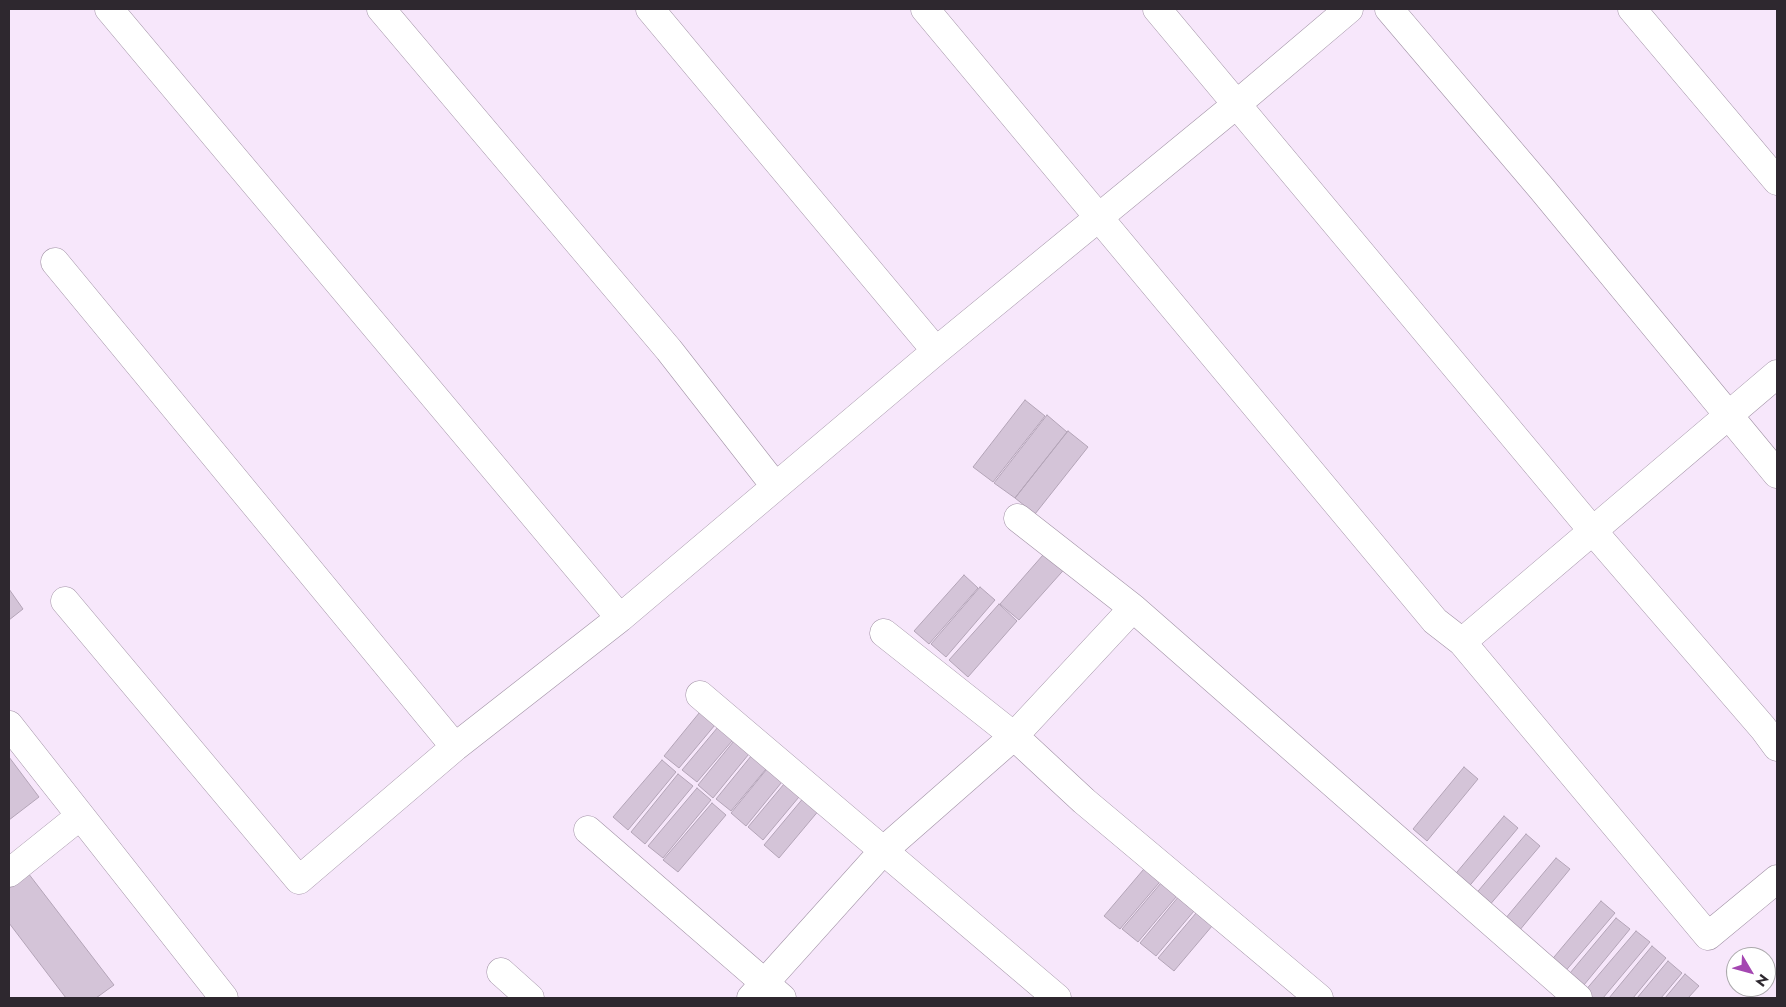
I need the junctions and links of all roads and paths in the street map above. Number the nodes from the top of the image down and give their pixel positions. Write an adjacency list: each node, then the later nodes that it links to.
1 (110, 9): 22 (street)
2 (381, 9): 17 (street)
3 (650, 9): 13 (street)
4 (925, 9): 11 (street)
5 (1157, 9): 9 (street)
6 (1349, 9): 9 (street)
7 (1389, 9): 15 (street)
8 (1632, 9): 10 (street)
9 (1237, 104): 11 (street); 19 (street)
10 (1777, 181)
11 (1099, 217): 13 (street); 24 (street)
12 (55, 262): 28 (street)
13 (936, 351): 17 (street)
14 (1777, 374): 15 (street)
15 (1728, 415): 16 (street); 19 (street)
16 (1777, 474)
17 (775, 486): 22 (street)
18 (1018, 518): 21 (street)
19 (1592, 530): 24 (street); 29 (street)
20 (64, 601): 28 (street)
21 (1133, 608): 27 (street); 41 (street)
22 (620, 618): 28 (street)
23 (884, 633): 27 (street)
24 (1462, 642): 34 (street)
25 (700, 695): 32 (street)
26 (9, 725): 30 (street)
27 (1014, 736): 32 (street); 40 (street)
28 (455, 747)
29 (1777, 748)
30 (80, 816): 33 (street); 37 (street)
31 (588, 830): 36 (street)
32 (884, 850): 36 (street); 39 (street)
33 (9, 873)
34 (1777, 879)
35 (500, 972): 38 (street)
36 (765, 993)
37 (224, 998)
38 (530, 998)
39 (1057, 998)
40 (1319, 998)
41 (1578, 998)

